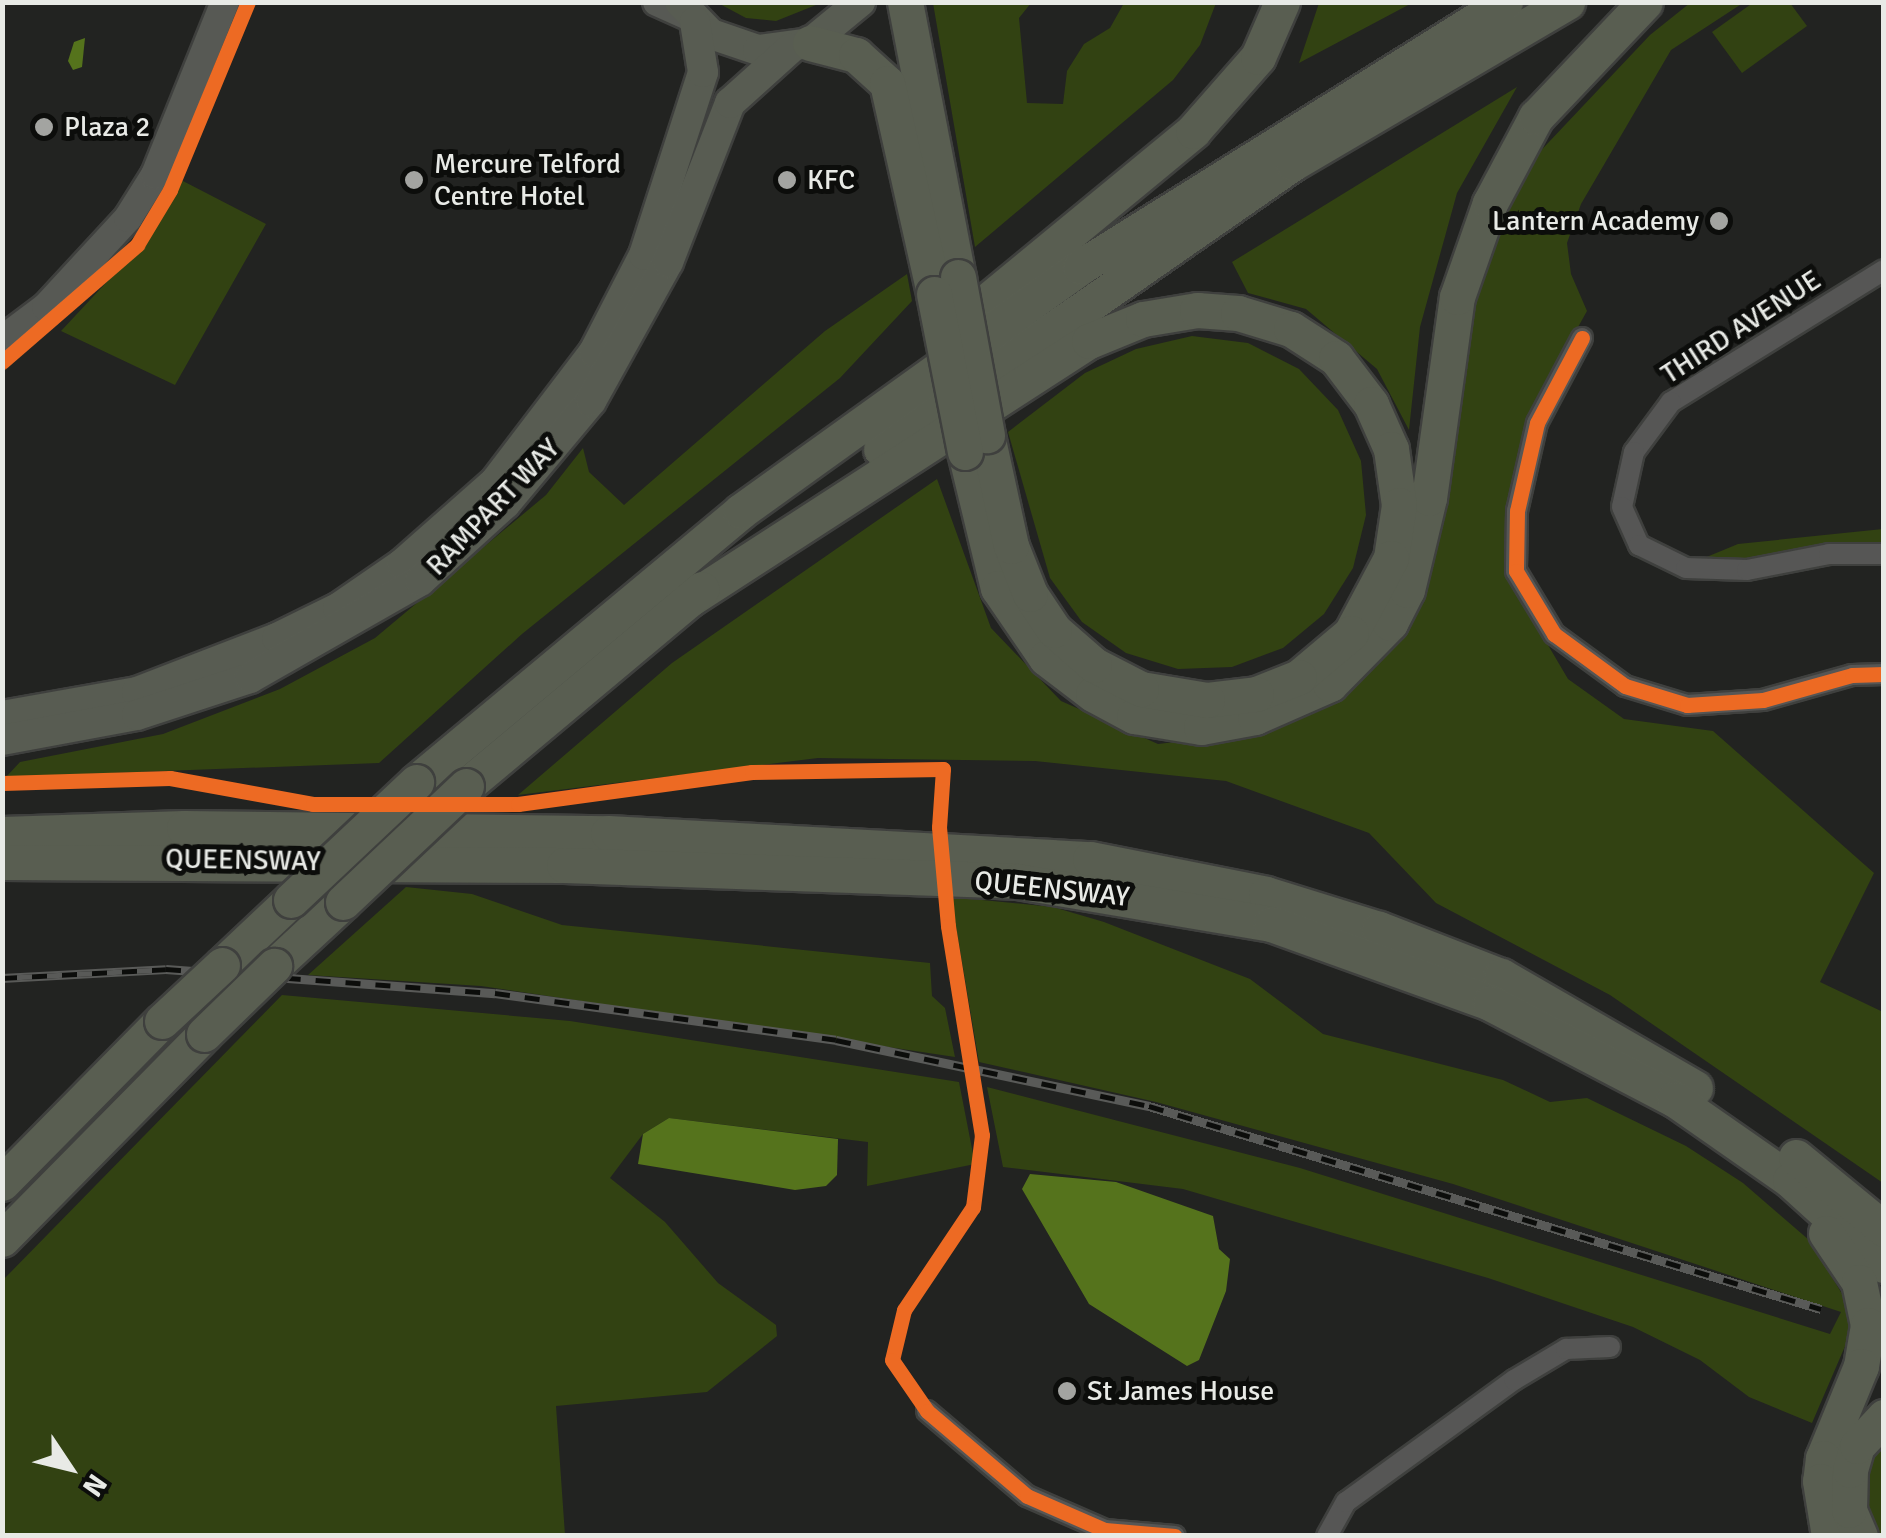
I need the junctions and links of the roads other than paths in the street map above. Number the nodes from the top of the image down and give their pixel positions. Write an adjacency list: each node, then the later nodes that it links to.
1 (226, 2): 14 (street)
2 (657, 2): 9 (street)
3 (860, 2): 10 (main road, RAMPART WAY)
4 (905, 2): 12 (highway)
5 (1282, 2): 16 (highway)
6 (1505, 2): 16 (highway)
7 (1567, 2): 18 (highway)
8 (1645, 2): 15 (highway)
9 (688, 14): 10 (main road); 20 (main road, RAMPART WAY)
10 (800, 46): 12 (highway); 21 (main road, RAMPART WAY)
11 (1884, 270): 17 (street, THIRD AVENUE)
12 (946, 286): 15 (highway, bridge)
13 (1582, 338): 19 (street)
14 (2, 340)
15 (976, 443): 18 (highway)
16 (742, 511): 25 (highway, bridge)
17 (1884, 554)
18 (685, 602): 29 (highway, bridge)
19 (1884, 674)
20 (2, 716)
21 (2, 740)
22 (2, 834): 26 (highway, QUEENSWAY)
23 (2, 862): 24 (highway, QUEENSWAY)
24 (1674, 1100): 30 (highway, QUEENSWAY); 36 (highway)
25 (2, 1183)
26 (1843, 1192): 27 (highway); 28 (highway, QUEENSWAY)
27 (1884, 1208)
28 (1884, 1229)
29 (2, 1239)
30 (1884, 1266)
31 (1610, 1347): 35 (street)
32 (927, 1411): 34 (street)
33 (1884, 1417): 37 (highway)
34 (1175, 1536)
35 (1327, 1536)
36 (1829, 1536)
37 (1860, 1536)

